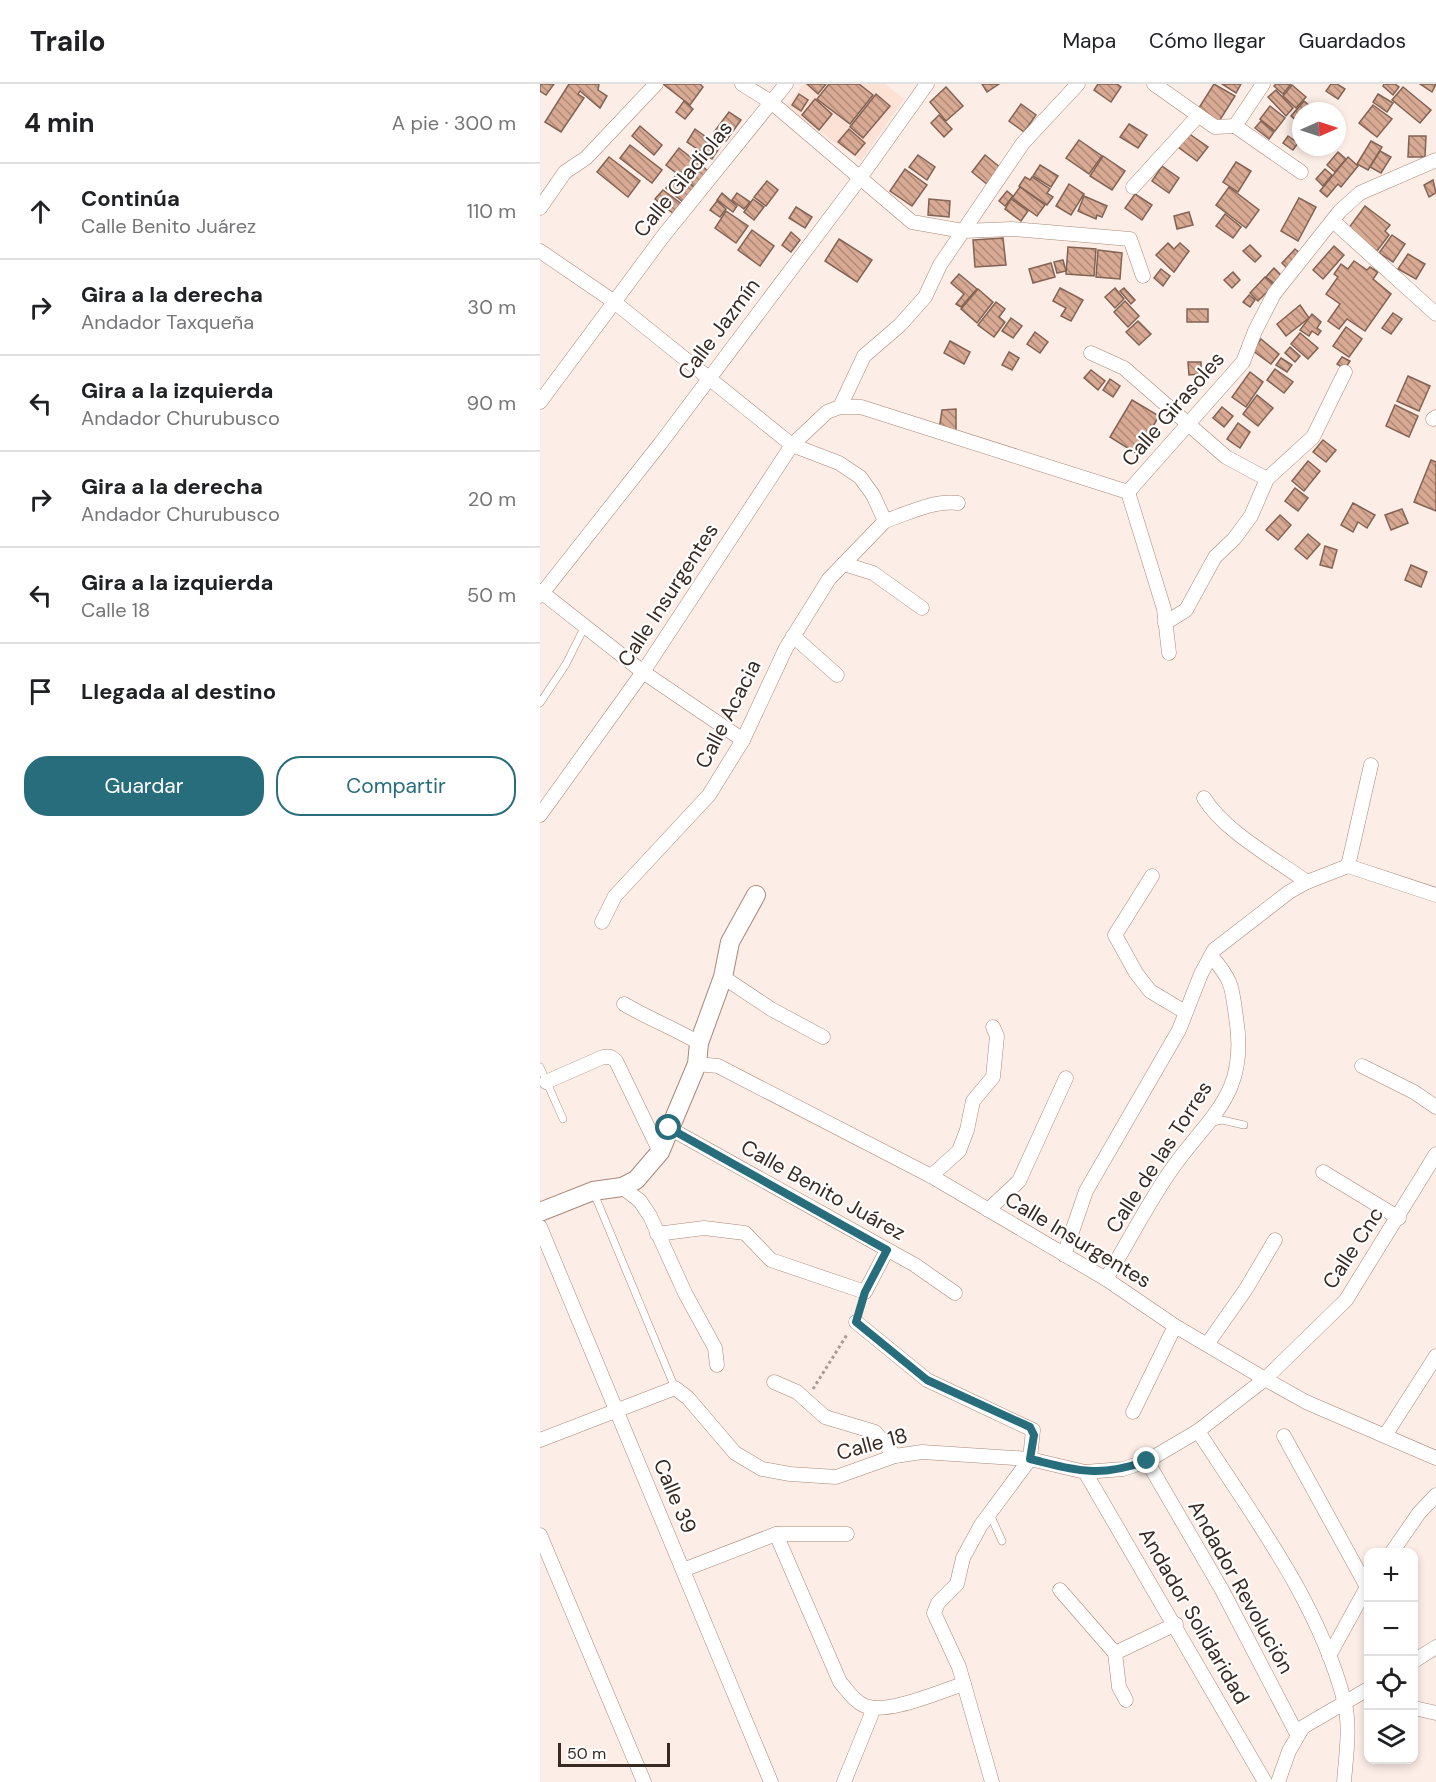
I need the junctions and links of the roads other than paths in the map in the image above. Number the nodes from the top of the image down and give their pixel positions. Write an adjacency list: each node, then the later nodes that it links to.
1 (656, 84): 15 (street)
2 (742, 84): 8 (street)
3 (786, 84): 8 (street, Calle Gladiolas)
4 (927, 84): 13 (street, Calle Jazmín)
5 (1078, 84): 17 (street)
6 (1154, 84): 9 (street)
7 (1263, 84): 10 (street)
8 (771, 102): 13 (street); 20 (street, Calle Gladiolas)
9 (1197, 117): 10 (street); 14 (street)
10 (1235, 126): 12 (street)
11 (1436, 160): 16 (street, Calle Girasoles)
12 (1301, 172)
13 (861, 178): 17 (street); 24 (street, Calle Jazmín)
14 (1133, 187)
15 (540, 208)
16 (1333, 221): 21 (street); 27 (street, Calle Girasoles)
17 (963, 231): 19 (street); 26 (street)
18 (540, 251): 20 (street)
19 (1143, 276)
20 (613, 301): 24 (street); 25 (street, Calle Gladiolas)
21 (1436, 314)
22 (1091, 353): 27 (street)
23 (1345, 372): 29 (street)
24 (706, 379): 28 (street); 34 (street, Calle Jazmín)
25 (540, 402)
26 (840, 407): 28 (street, Calle Insurgentes); 30 (street, Calle Girasoles)
27 (1189, 425): 29 (street); 30 (street, Calle Girasoles)
28 (792, 446): 32 (street); 40 (street, Calle Insurgentes)
29 (1267, 479): 36 (street)
30 (1128, 492): 36 (street)
31 (958, 503): 32 (street)
32 (885, 521): 33 (street, Calle Acacia)
33 (844, 564): 35 (street); 38 (street, Calle Acacia)
34 (541, 593): 37 (street)
35 (922, 608)
36 (1165, 623): 39 (street)
37 (585, 626): 40 (street); 42 (lane)
38 (793, 636): 41 (street); 43 (street, Calle Acacia)
39 (1169, 653)
40 (643, 672): 43 (street); 46 (street, Calle Insurgentes)
41 (837, 675)
42 (540, 703)
43 (743, 740): 52 (street, Calle Acacia)
44 (1371, 765): 47 (street)
45 (1204, 798): 49 (street)
46 (540, 815)
47 (1348, 866): 49 (street); 51 (street)
48 (1152, 876): 56 (street)
49 (1307, 882): 53 (street)
50 (756, 895): 54 (street)
51 (1436, 896)
52 (602, 922)
53 (1211, 956): 56 (street); 67 (street, Calle de las Torres)
54 (723, 977): 58 (street); 59 (street)
55 (624, 1004): 59 (street)
56 (1185, 1012): 83 (street)
57 (993, 1027): 73 (street)
58 (823, 1037)
59 (699, 1043): 60 (street)
60 (696, 1064): 69 (street); 73 (street, Calle Insurgentes)
61 (1362, 1066): 65 (street)
62 (540, 1067): 64 (lane)
63 (1066, 1078): 76 (street)
64 (546, 1082): 66 (lane); 70 (street)
65 (1436, 1107)
66 (563, 1119)
67 (1207, 1124): 68 (lane); 84 (street, Calle de las Torres)
68 (1244, 1125)
69 (669, 1128): 70 (street); 82 (street, Calle Benito Juárez)
70 (660, 1152): 74 (street)
71 (1436, 1154): 78 (street, Calle Cnc)
72 (1323, 1172): 78 (street)
73 (931, 1176): 76 (street, Calle Insurgentes)
74 (622, 1187): 75 (street); 80 (street)
75 (593, 1191): 77 (street); 93 (lane)
76 (988, 1209): 83 (street, Calle Insurgentes)
77 (540, 1212)
78 (1399, 1218): 91 (street, Calle Cnc)
79 (540, 1227): 94 (street, Calle 39)
80 (657, 1233): 82 (street); 90 (street)
81 (1275, 1240): 88 (street)
82 (887, 1250): 85 (street, Calle Benito Juárez)
83 (1065, 1254): 84 (street, Calle Insurgentes)
84 (1106, 1279): 87 (street, Calle Insurgentes)
85 (955, 1293)
86 (856, 1322): 102 (street)
87 (1175, 1326): 88 (street, Calle Insurgentes); 95 (street)
88 (1208, 1343): 91 (street, Calle Insurgentes)
89 (1436, 1356): 97 (street)
90 (717, 1365)
91 (1265, 1379): 96 (street, Calle 18); 97 (street, Calle Insurgentes)
92 (774, 1382): 100 (street)
93 (675, 1388): 94 (street); 100 (street, Calle 18)
94 (615, 1409): 99 (street); 112 (street, Calle 39)
95 (1133, 1412)
96 (1198, 1431): 103 (street, Calle 18); 119 (street)
97 (1386, 1434): 101 (street, Calle Insurgentes)
98 (1284, 1436): 113 (street)
99 (540, 1440)
100 (895, 1456): 102 (street, Calle 18)
101 (1436, 1458)
102 (1030, 1459): 104 (street, Calle 18); 106 (street)
103 (1147, 1461): 104 (street, Calle 18); 128 (street, Andador Revolución)
104 (1085, 1473): 116 (street, Andador Solidaridad)
105 (1436, 1495): 111 (street)
106 (989, 1512): 110 (lane); 121 (street)
107 (776, 1534): 108 (street); 112 (street); 125 (street)
108 (847, 1534)
109 (540, 1535): 129 (street)
110 (1002, 1541)
111 (1395, 1548)
112 (683, 1570): 130 (street, Calle 39)
113 (1364, 1579)
114 (1060, 1590): 118 (street)
115 (1364, 1593): 119 (street)
116 (1176, 1624): 118 (street); 133 (street, Andador Solidaridad)
117 (1436, 1647): 120 (street)
118 (1115, 1653): 123 (street)
119 (1329, 1656): 124 (street)
120 (1418, 1658)
121 (964, 1684): 125 (street); 132 (street)
122 (1364, 1693): 124 (street)
123 (1126, 1700)
124 (1345, 1701): 128 (street); 135 (street)
125 (874, 1708): 131 (street)
126 (1418, 1709): 127 (street)
127 (1436, 1713)
128 (1297, 1734): 134 (street)
129 (644, 1782)
130 (771, 1782)
131 (844, 1782)
132 (992, 1782)
133 (1265, 1782)
134 (1278, 1782)
135 (1344, 1782)

